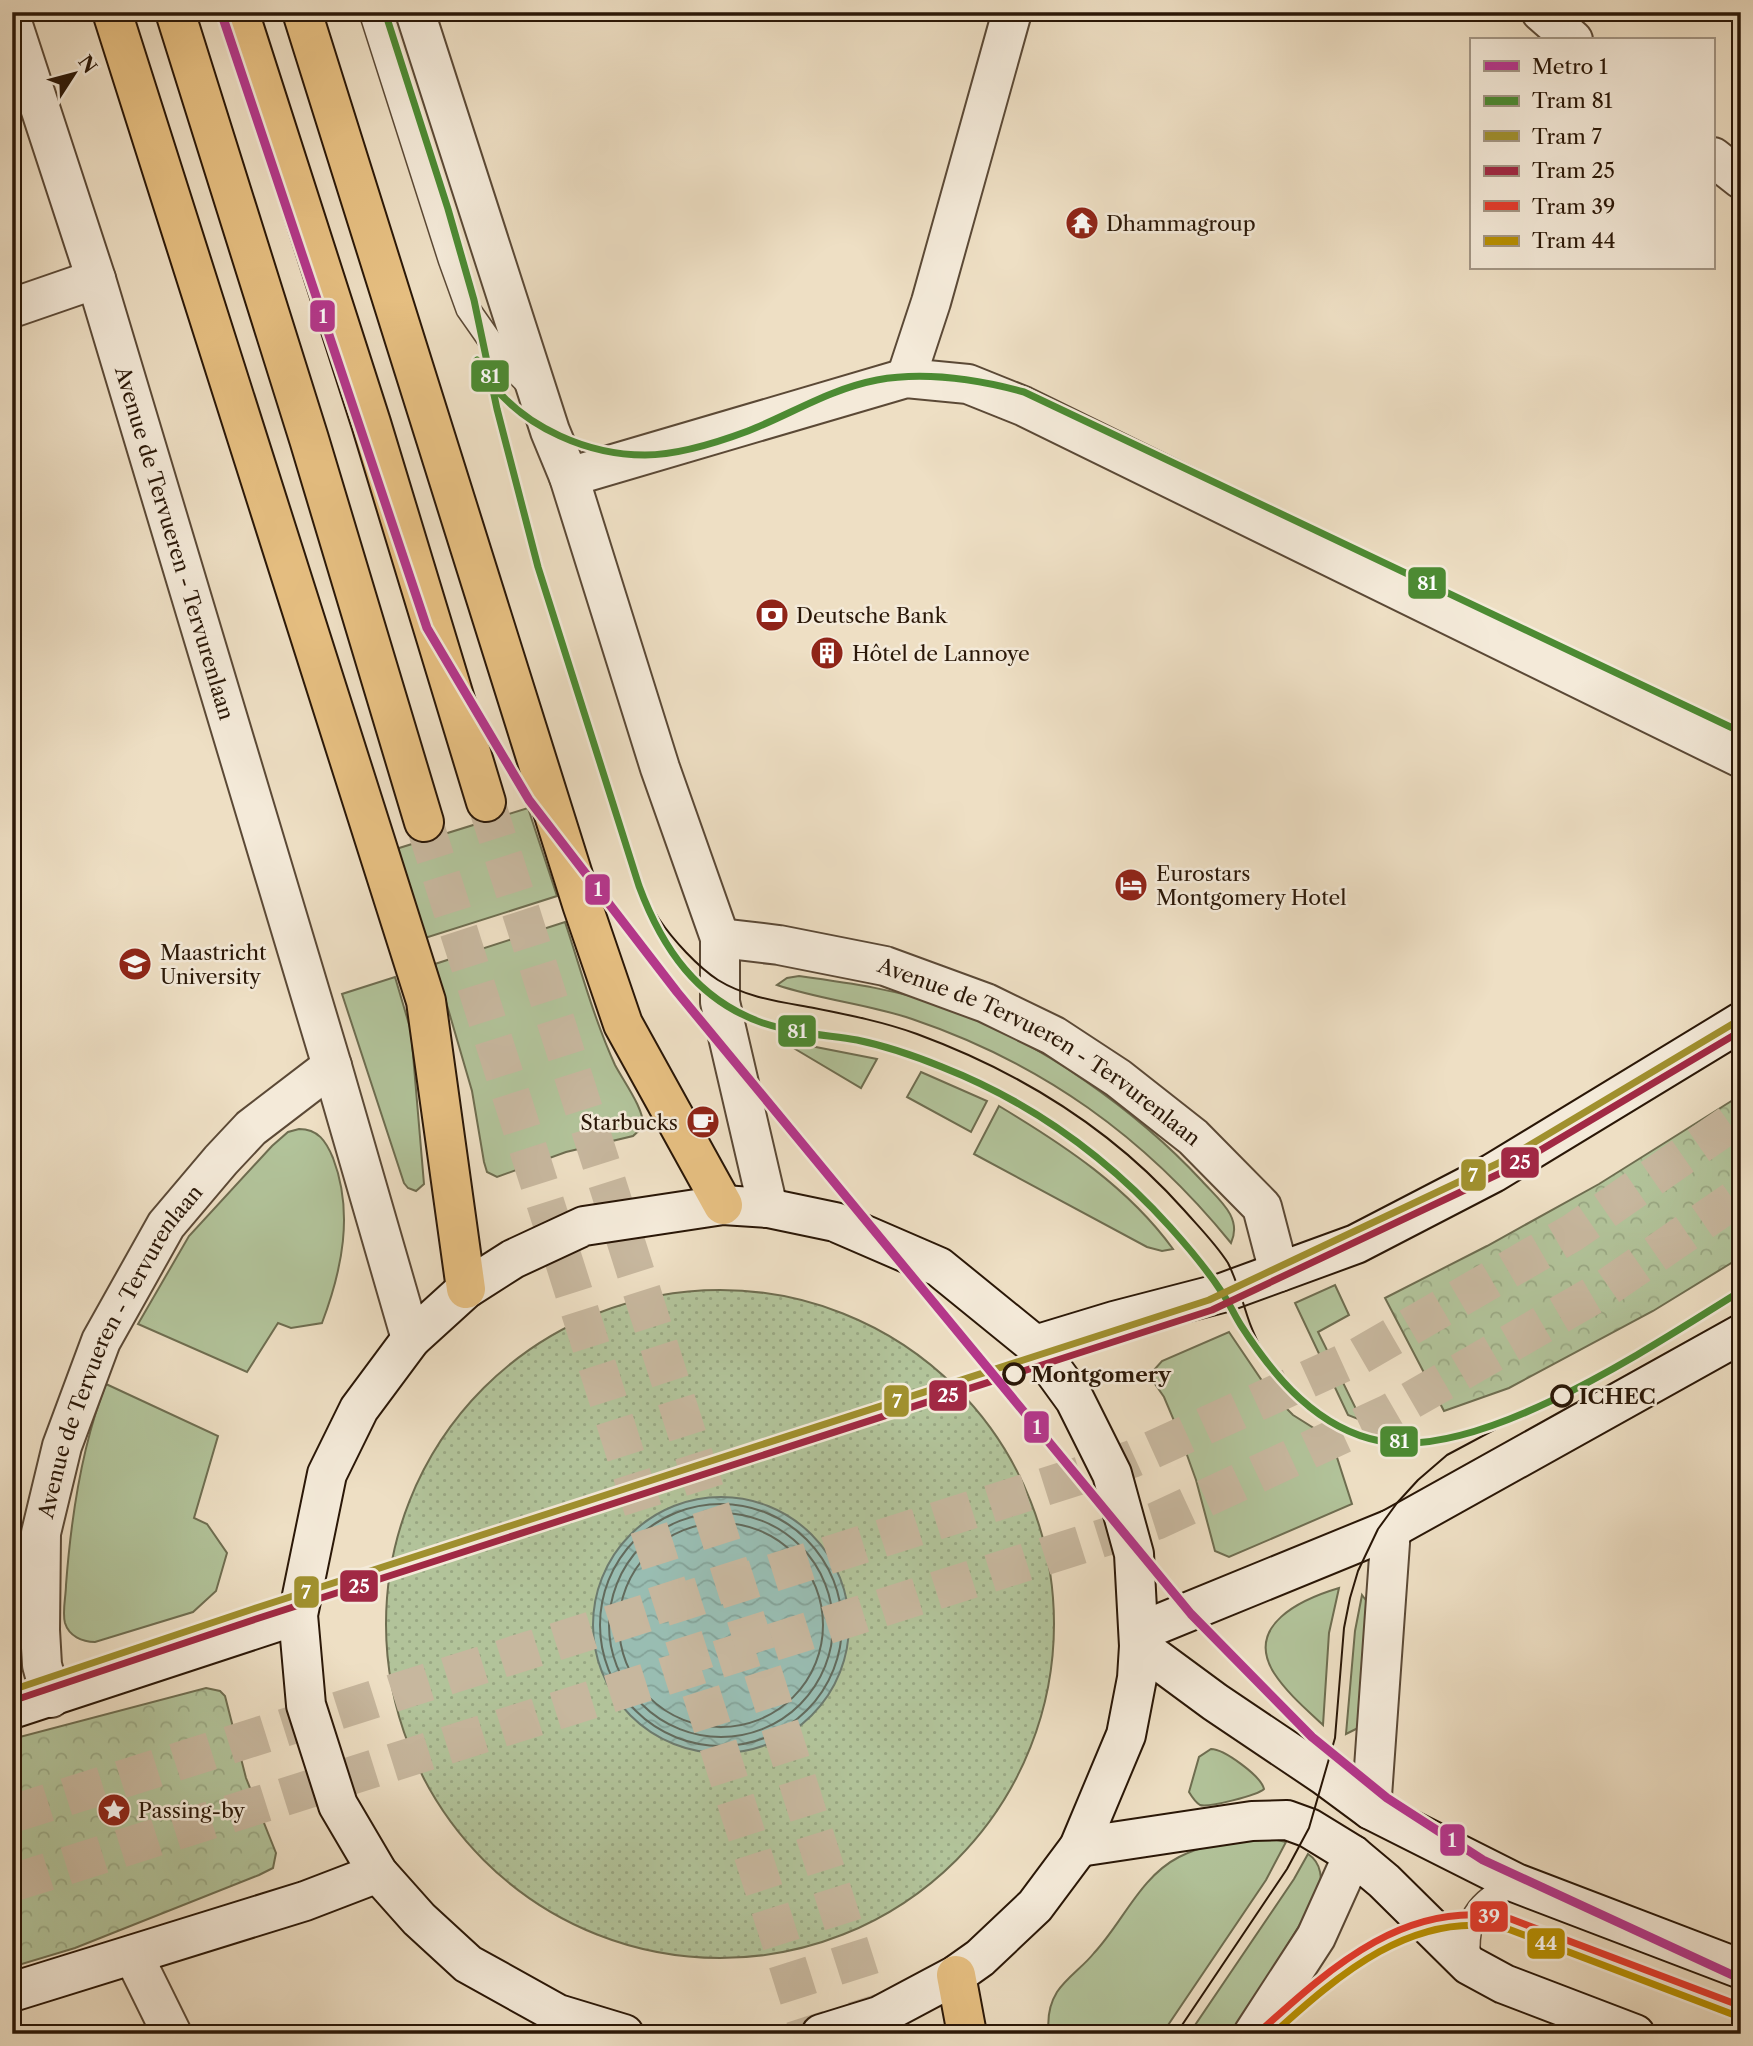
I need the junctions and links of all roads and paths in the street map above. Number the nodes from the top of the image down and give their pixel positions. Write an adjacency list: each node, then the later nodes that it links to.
1 (112, 12): 27 (main road)
2 (176, 12): 20 (main road)
3 (239, 12): 19 (main road)
4 (302, 12): 24 (main road)
5 (371, 12): 16 (lane)
6 (415, 12): 16 (street)
7 (1012, 12): 15 (street)
8 (1541, 12): 10 (street)
9 (12, 22): 13 (street, Avenue de Tervueren - Tervurenlaan)
10 (1571, 38)
11 (1714, 158): 12 (street)
12 (1741, 179)
13 (96, 279): 14 (street); 23 (street, Avenue de Tervueren - Tervurenlaan)
14 (12, 308)
15 (906, 377): 17 (street); 18 (street)
16 (538, 394): 17 (street)
17 (569, 477): 21 (street)
18 (1741, 758)
19 (486, 802)
20 (424, 822)
21 (720, 938): 25 (street); 26 (street, Avenue de Tervueren - Tervurenlaan)
22 (1741, 1022): 26 (street)
23 (332, 1066): 29 (street, Avenue de Tervueren - Tervurenlaan); 34 (street, Avenue de Tervueren - Tervurenlaan)
24 (723, 1205): 25 (street); 27 (street)
25 (768, 1208): 30 (street)
26 (1279, 1272): 30 (street)
27 (466, 1289): 29 (street)
28 (1741, 1334): 31 (street)
29 (411, 1339): 32 (street)
30 (1035, 1345): 33 (street)
31 (1391, 1529): 33 (street); 36 (street)
32 (298, 1615): 34 (street); 39 (street)
33 (1139, 1639): 36 (street); 37 (street)
34 (51, 1698): 35 (street)
35 (12, 1710)
36 (1371, 1810): 40 (street)
37 (1079, 1847): 38 (street); 44 (street)
38 (1353, 1855): 42 (street); 50 (street)
39 (377, 1873): 41 (street); 47 (street)
40 (1516, 1883): 42 (lane); 43 (street)
41 (133, 1955): 45 (street); 46 (street)
42 (1469, 1965): 51 (street)
43 (1741, 1969)
44 (956, 1975): 48 (street); 49 (main road)
45 (12, 1992)
46 (172, 2034)
47 (624, 2034)
48 (821, 2034)
49 (967, 2034)
50 (1253, 2034)
51 (1635, 2034)

